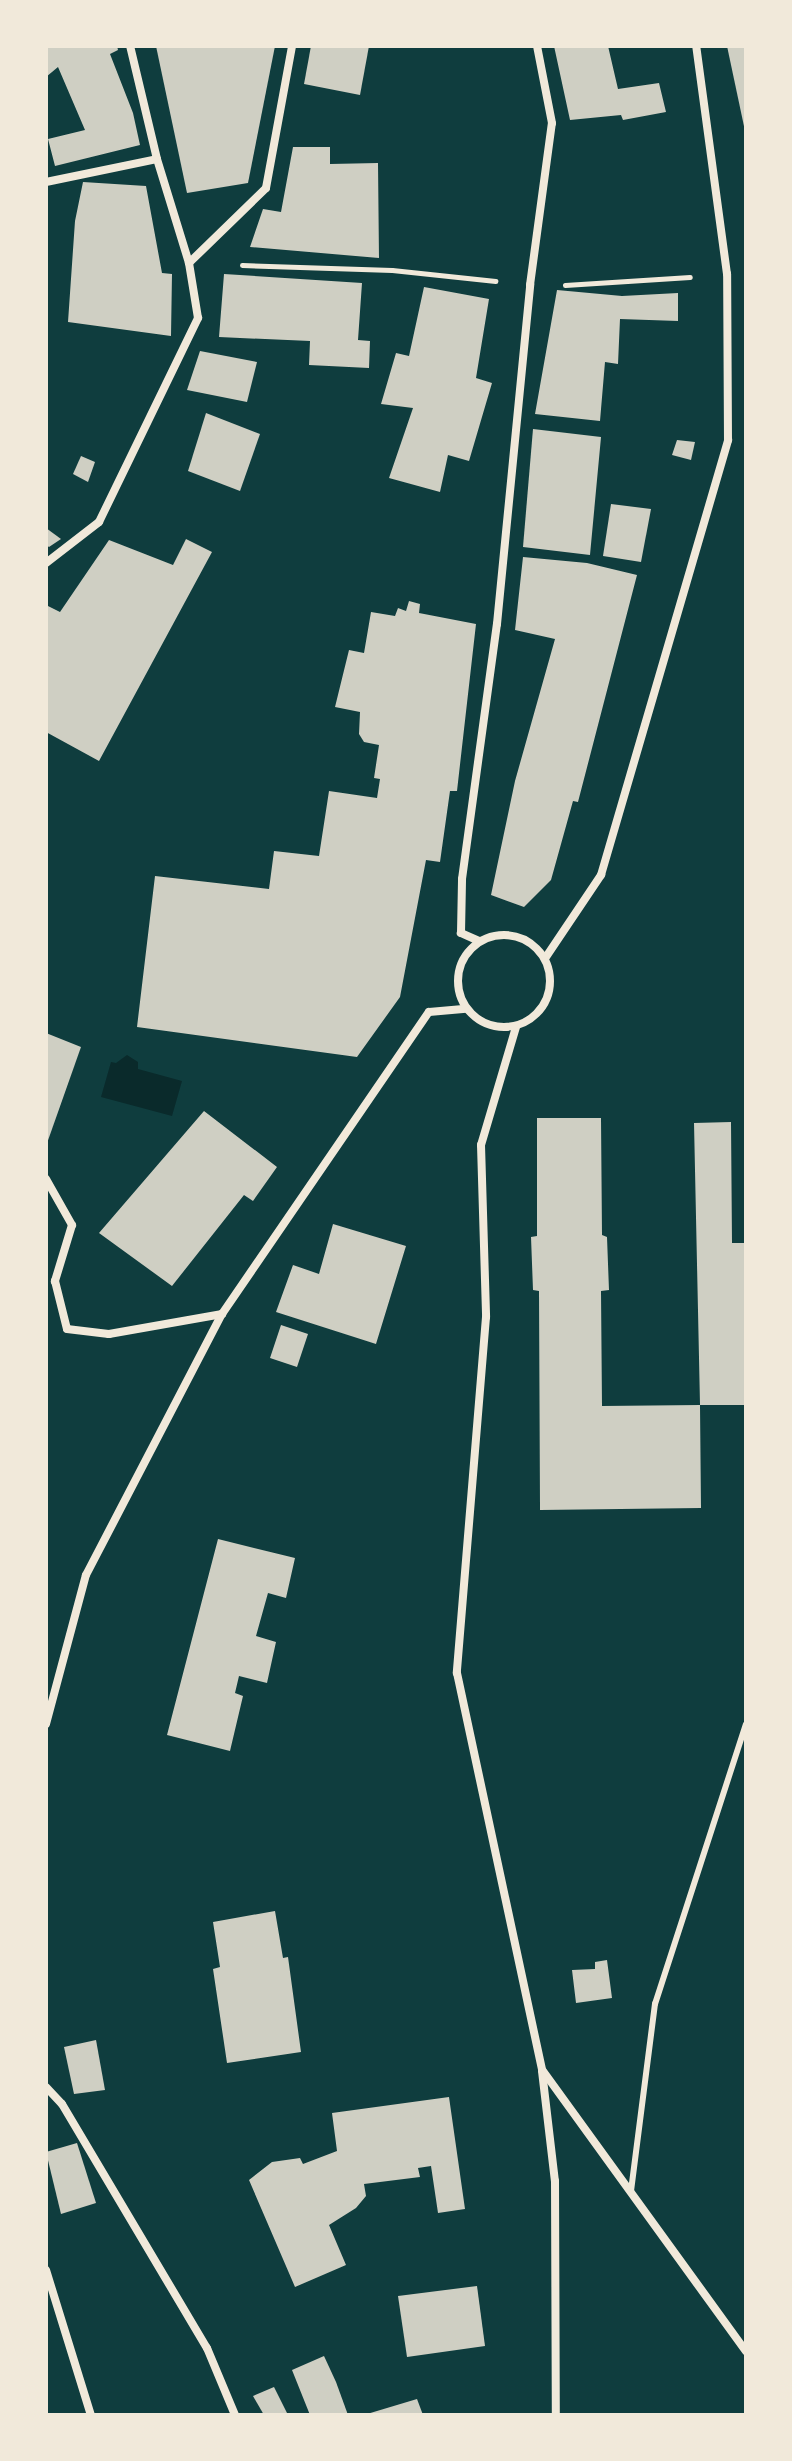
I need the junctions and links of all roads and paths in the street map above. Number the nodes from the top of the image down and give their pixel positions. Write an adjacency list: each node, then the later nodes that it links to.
1 (130, 46): 5 (street)
2 (292, 46): 7 (street)
3 (537, 46): 9 (street)
4 (696, 46): 8 (street)
5 (157, 159): 6 (street); 7 (street)
6 (46, 182)
7 (189, 263): 9 (path); 10 (street)
8 (727, 274): 9 (path); 12 (street)
9 (530, 285): 11 (street)
10 (46, 563)
11 (479, 941): 12 (street); 13 (street)
12 (546, 957): 14 (street)
13 (466, 1009): 14 (street); 16 (street)
14 (516, 1027): 19 (street)
15 (46, 1179): 16 (street)
16 (222, 1314): 17 (street)
17 (46, 1724)
18 (746, 1724): 21 (lane)
19 (542, 2071): 21 (street); 26 (street)
20 (46, 2087): 25 (street)
21 (631, 2191): 23 (street)
22 (46, 2270): 24 (street)
23 (746, 2351)
24 (91, 2415)
25 (235, 2415)
26 (556, 2415)

